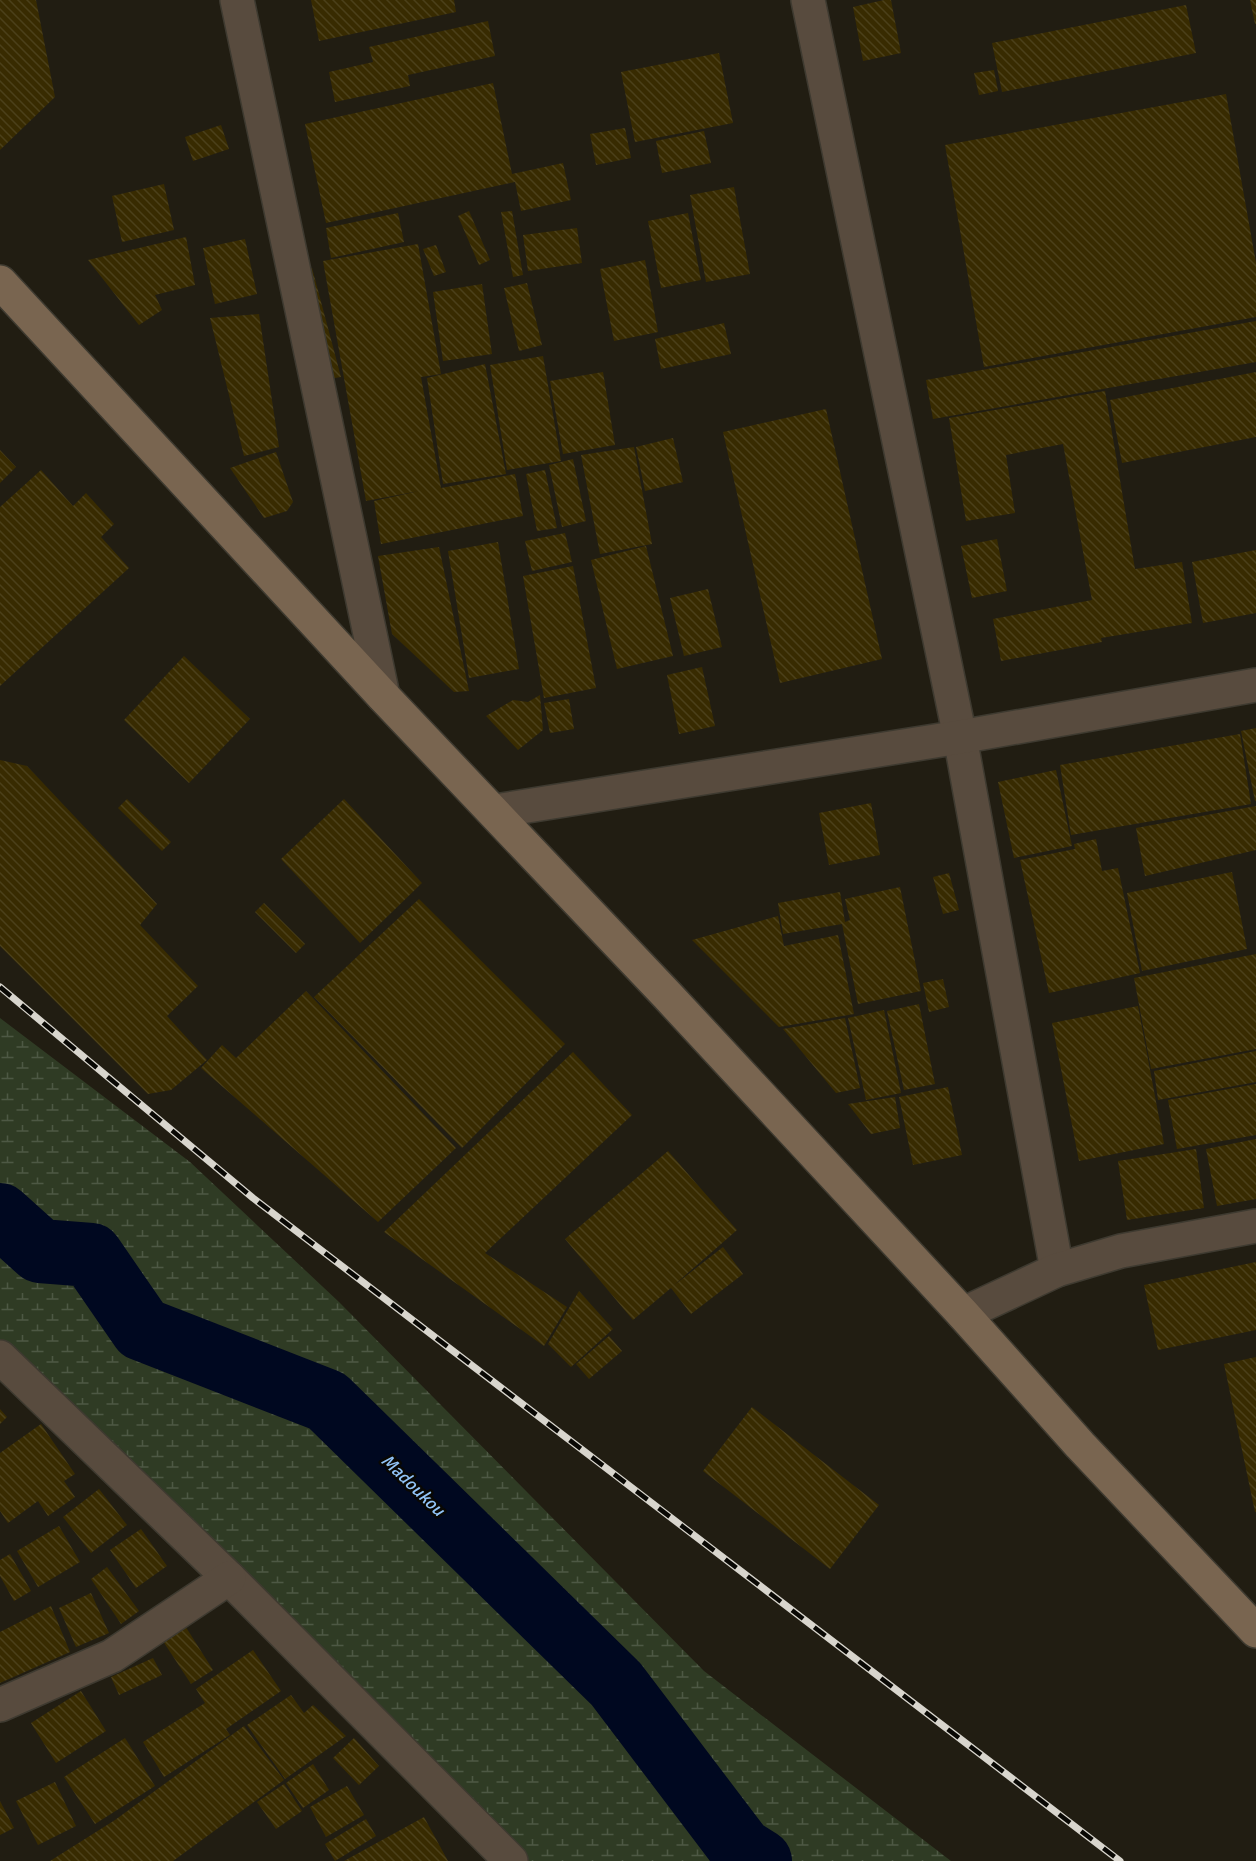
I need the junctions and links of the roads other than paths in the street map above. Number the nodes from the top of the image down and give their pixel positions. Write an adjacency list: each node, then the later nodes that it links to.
1 (237, 0): 5 (street)
2 (808, 0): 6 (street)
3 (0, 282): 5 (street)
4 (1256, 685): 6 (street)
5 (383, 696): 7 (street)
6 (960, 737): 7 (street); 9 (street)
7 (495, 811): 10 (street)
8 (1256, 1226): 9 (street)
9 (1057, 1270): 10 (street)
10 (963, 1314): 13 (street)
11 (0, 1357): 12 (street)
12 (229, 1578): 14 (street); 15 (street)
13 (1256, 1631)
14 (0, 1705)
15 (511, 1861)

